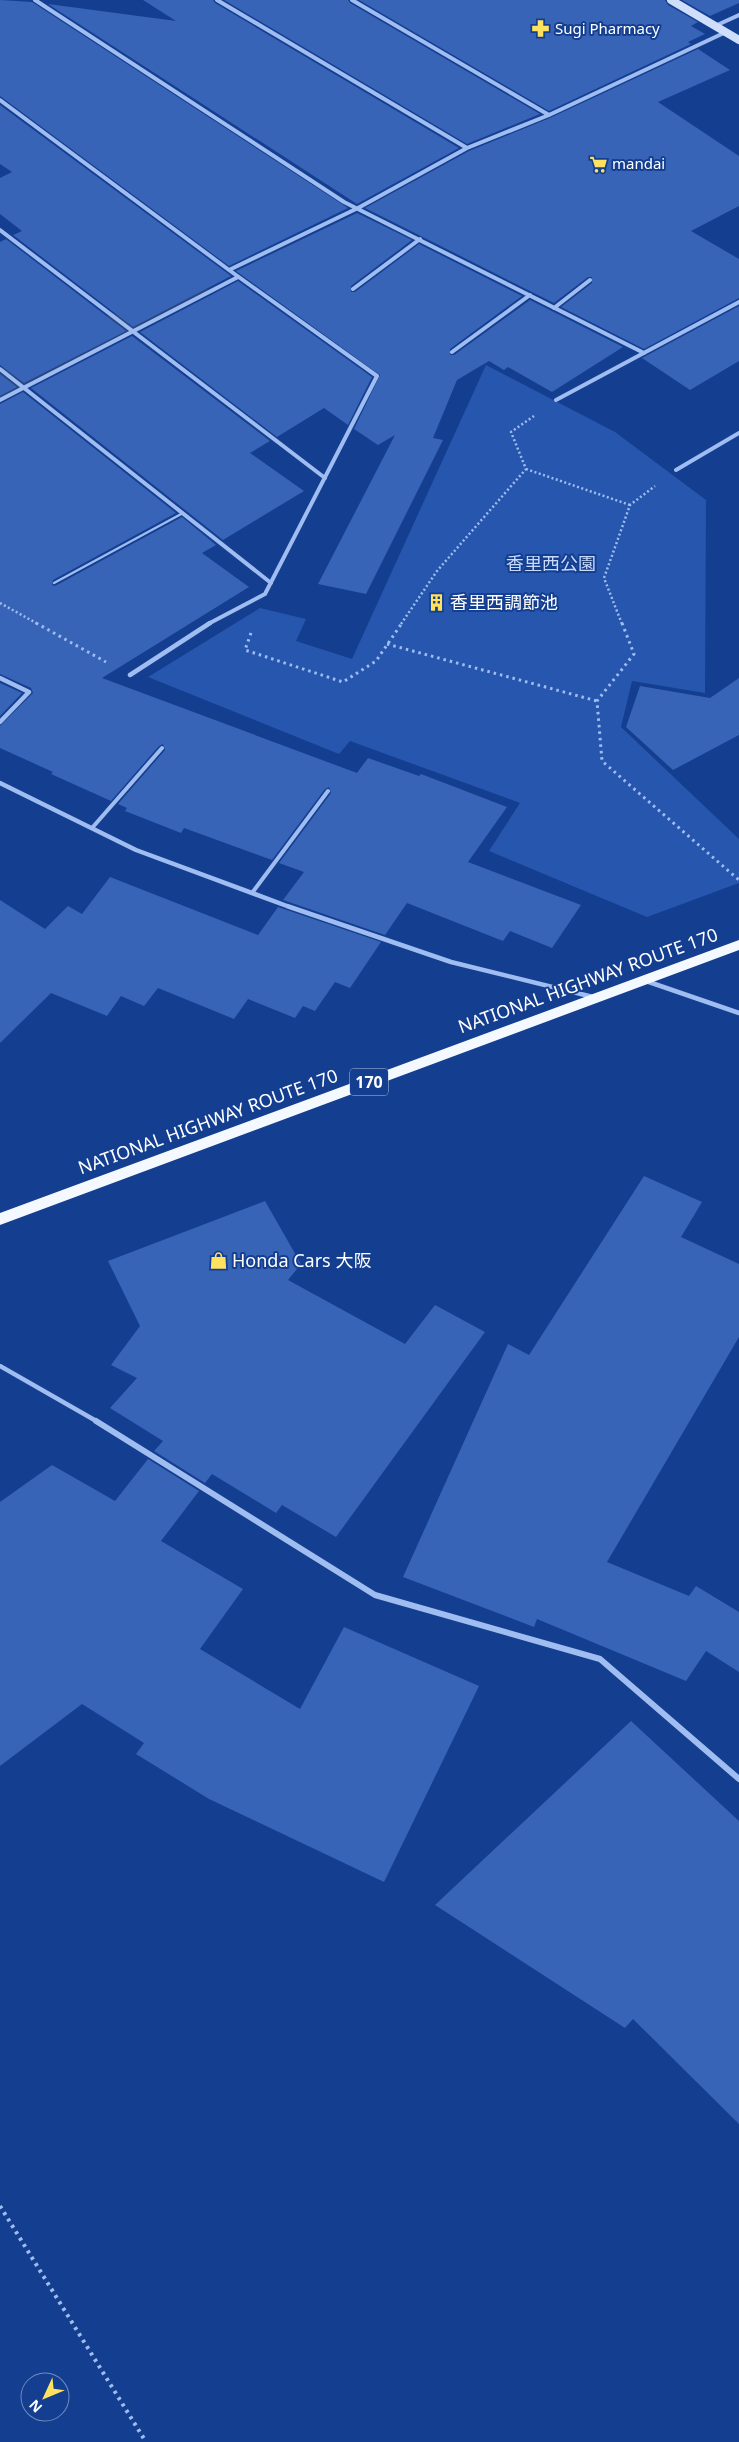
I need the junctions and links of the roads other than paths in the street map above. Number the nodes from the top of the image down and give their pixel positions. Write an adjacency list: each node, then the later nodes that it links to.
1 (36, 0): 12 (street)
2 (217, 0): 11 (street)
3 (352, 0): 10 (street)
4 (671, 0): 6 (main road)
5 (739, 15): 6 (street)
6 (715, 26): 7 (main road)
7 (726, 32): 8 (main road); 10 (street)
8 (739, 40)
9 (0, 100): 15 (street)
10 (549, 115): 11 (street)
11 (467, 148): 12 (street)
12 (358, 208): 14 (street); 15 (street)
13 (0, 230): 22 (street)
14 (420, 239): 18 (street); 19 (street)
15 (228, 270): 16 (street)
16 (238, 277): 22 (street); 31 (street)
17 (590, 280): 21 (street)
18 (353, 289)
19 (530, 295): 21 (street); 23 (street)
20 (739, 302): 24 (street)
21 (554, 308): 24 (street)
22 (133, 332): 26 (street); 31 (street)
23 (452, 352)
24 (644, 353): 28 (street)
25 (0, 369): 26 (street)
26 (24, 388): 27 (street); 32 (street)
27 (0, 400)
28 (556, 400)
29 (739, 433): 30 (street)
30 (676, 470)
31 (325, 478): 34 (street)
32 (183, 513): 33 (lane); 34 (street)
33 (54, 583)
34 (271, 583): 35 (street)
35 (130, 675)
36 (0, 678): 37 (street)
37 (0, 722)
38 (162, 748): 41 (lane)
39 (0, 783): 41 (street)
40 (328, 791): 42 (lane)
41 (92, 828): 42 (street)
42 (252, 893): 45 (street)
43 (739, 945): 44 (highway, NATIONAL HIGHWAY ROUTE 170 / 170)
44 (643, 980): 45 (highway, NATIONAL HIGHWAY ROUTE 170 / 170); 46 (street)
45 (596, 998): 47 (highway, NATIONAL HIGHWAY ROUTE 170 / 170)
46 (739, 1013)
47 (0, 1219)
48 (0, 1366): 49 (street)
49 (739, 1778)

